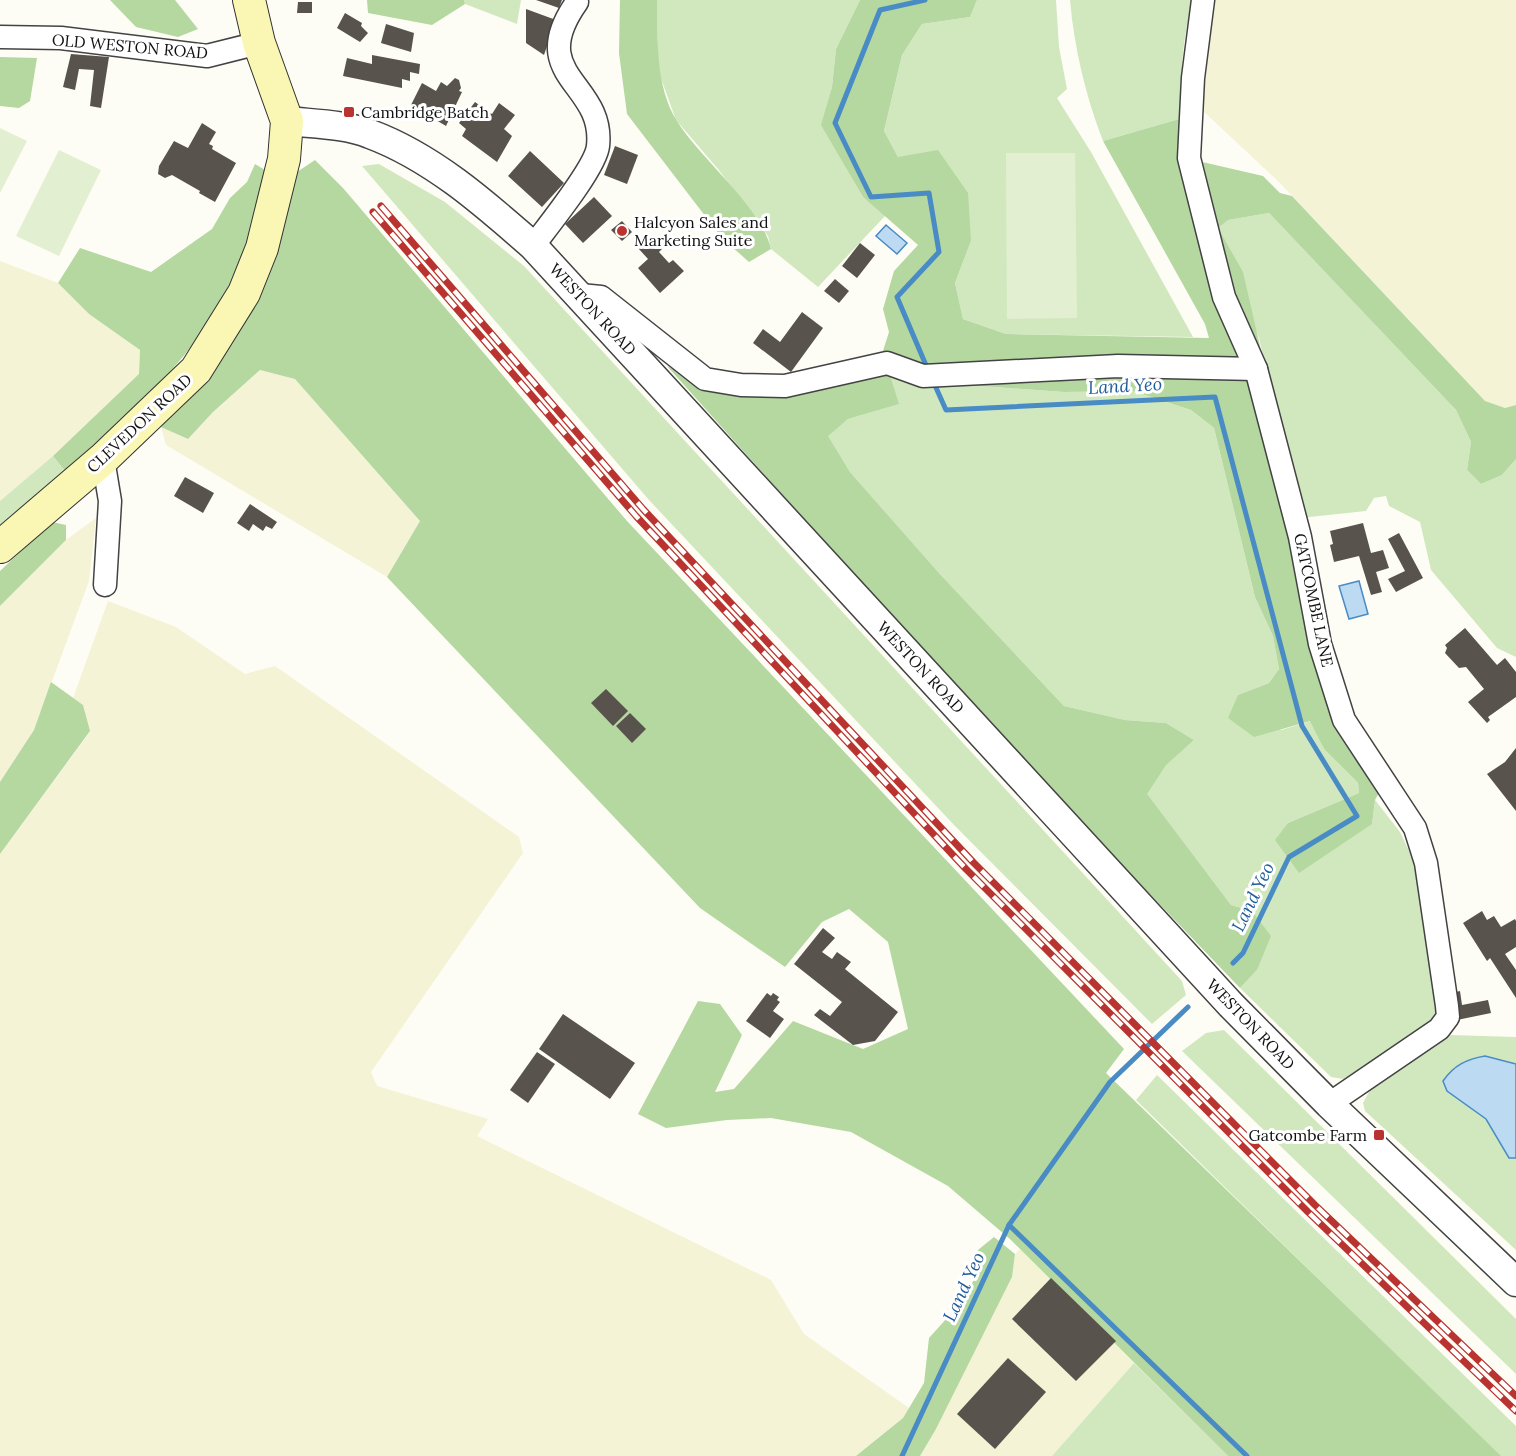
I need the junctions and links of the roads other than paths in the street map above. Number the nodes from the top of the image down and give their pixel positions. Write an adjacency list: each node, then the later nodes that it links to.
1 (249, 0): 5 (main road, CLEVEDON ROAD)
2 (1203, 0): 9 (street, GATCOMBE LANE)
3 (577, 2): 7 (street)
4 (0, 37): 5 (street, OLD WESTON ROAD)
5 (259, 44): 6 (main road, CLEVEDON ROAD)
6 (287, 121): 7 (street, WESTON ROAD); 10 (main road, CLEVEDON ROAD)
7 (533, 246): 8 (street, WESTON ROAD)
8 (580, 295): 9 (street); 13 (street, WESTON ROAD)
9 (1256, 369): 13 (street, GATCOMBE LANE)
10 (104, 459): 11 (main road, CLEVEDON ROAD); 12 (street)
11 (0, 547)
12 (105, 585)
13 (1329, 1104): 14 (street, WESTON ROAD)
14 (1516, 1282)

